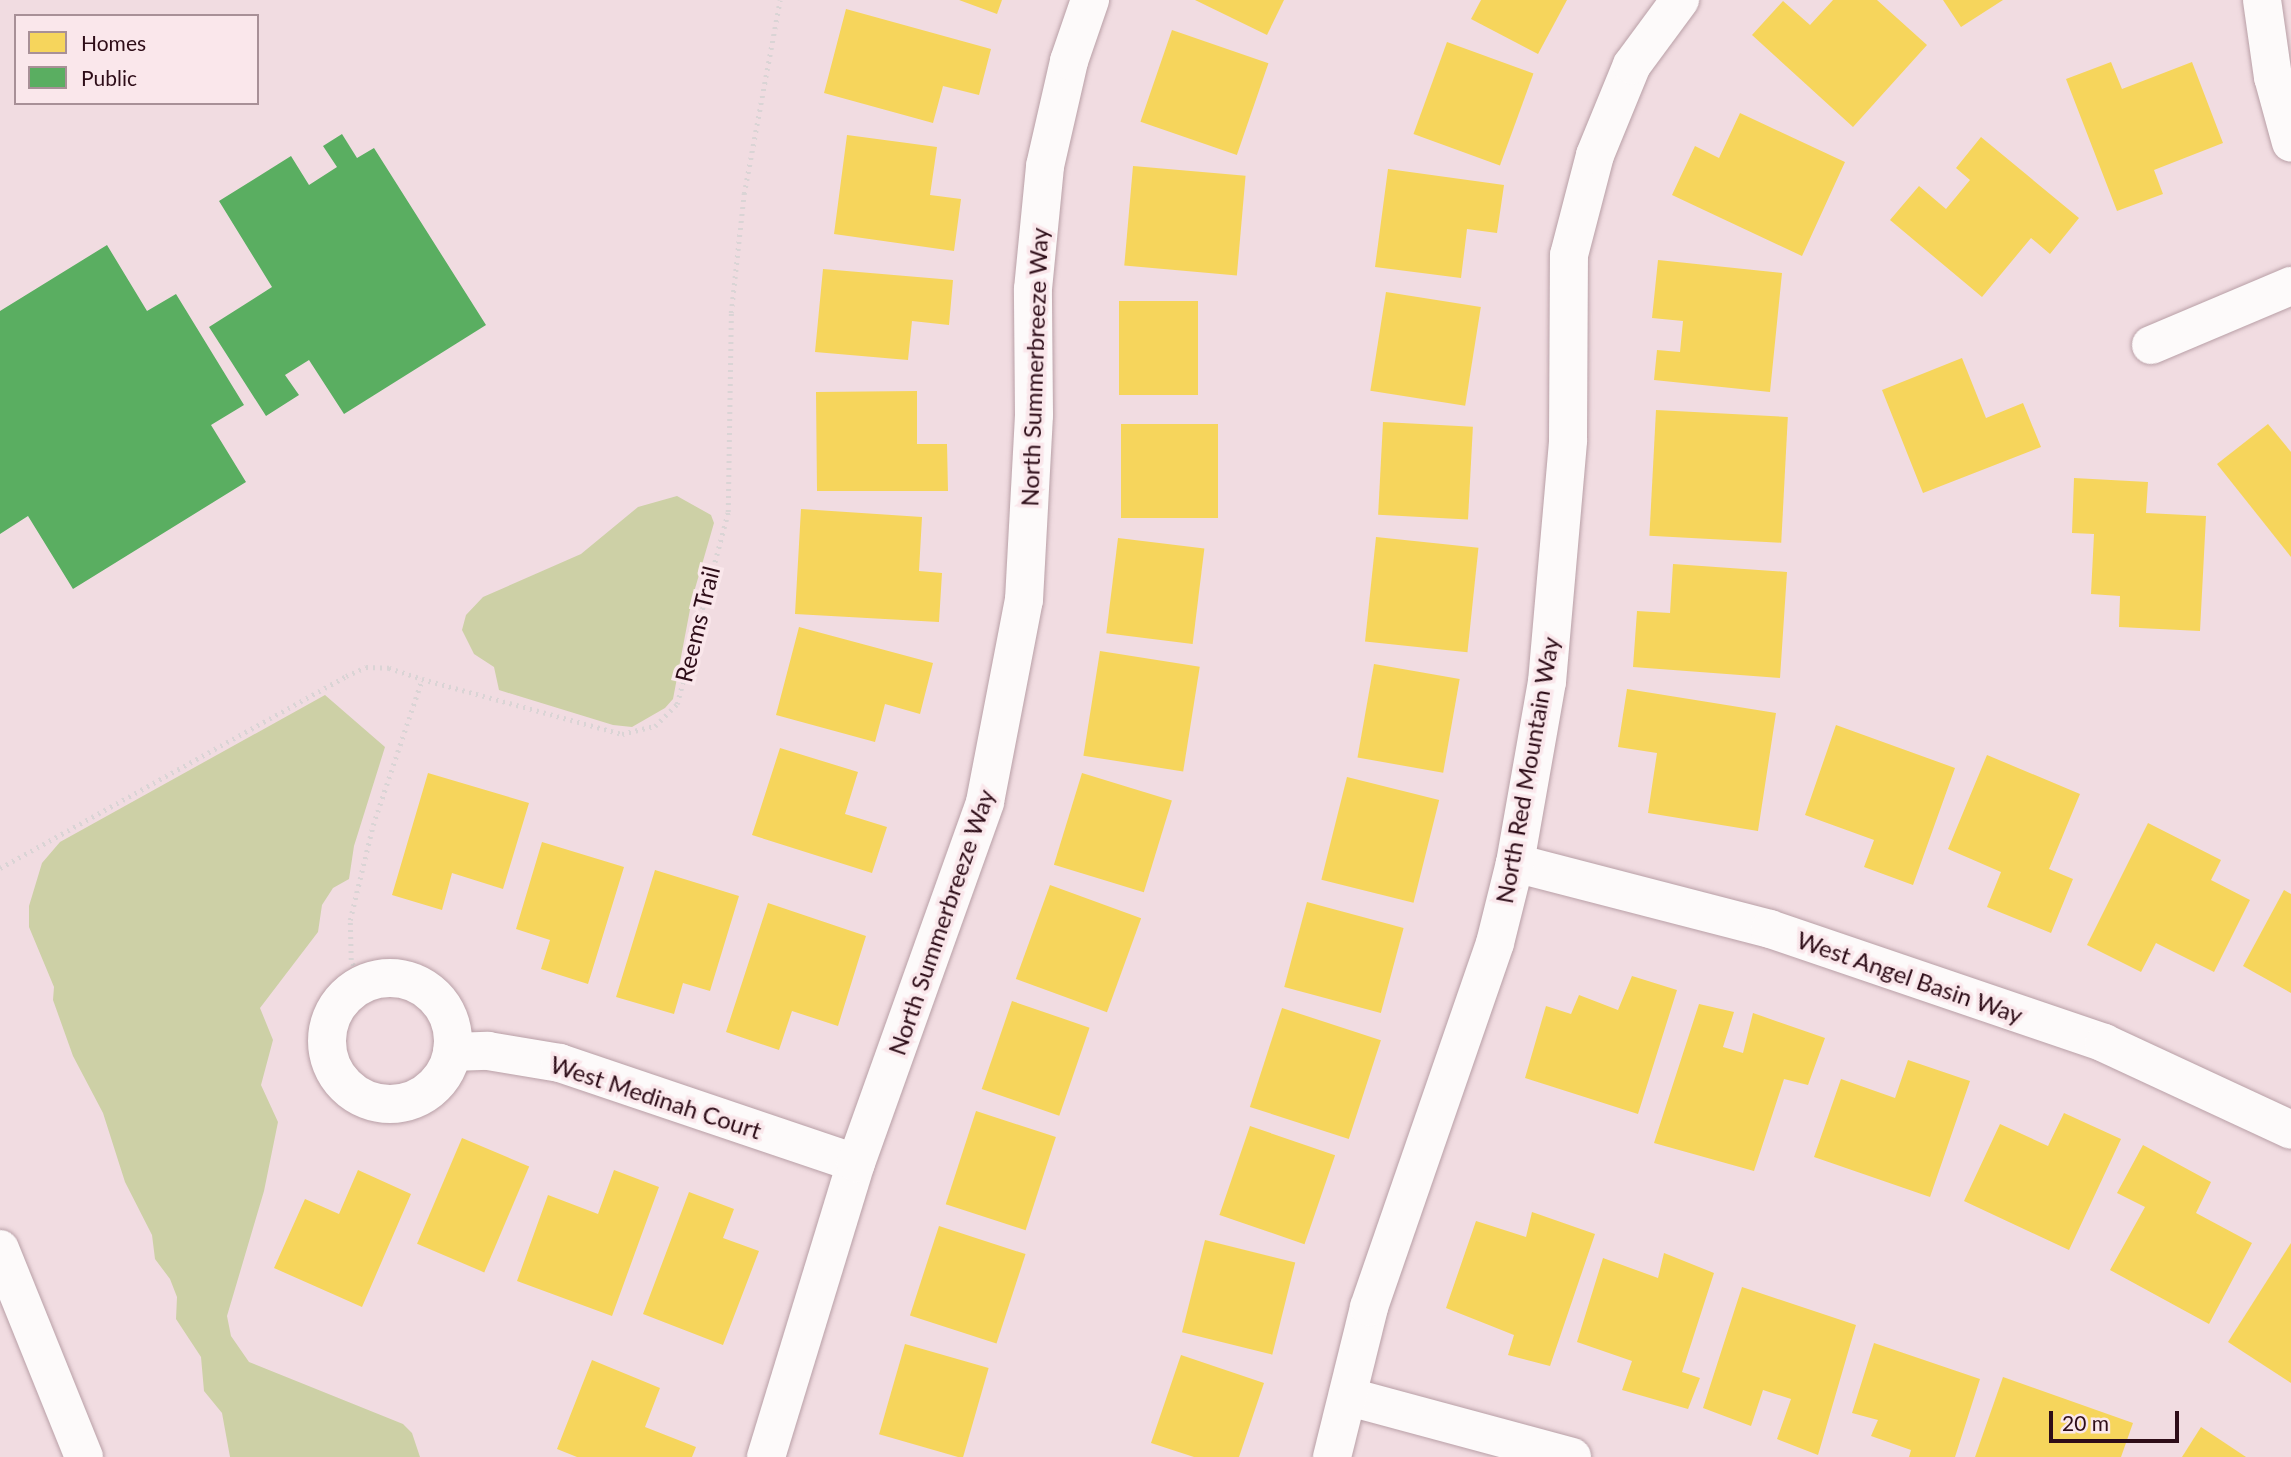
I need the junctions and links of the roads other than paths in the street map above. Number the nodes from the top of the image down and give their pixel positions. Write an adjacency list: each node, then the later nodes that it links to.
1 (1090, 0): 10 (street, North Summerbreeze Way)
2 (1680, 0): 7 (street, North Red Mountain Way)
3 (2262, 0): 4 (street)
4 (2291, 144)
5 (2291, 286): 6 (street)
6 (2151, 345)
7 (1515, 863): 9 (street, West Angel Basin Way); 12 (street, North Red Mountain Way)
8 (452, 1052): 8 (street); 10 (street, West Medinah Court)
9 (2291, 1129)
10 (856, 1163): 14 (street, North Summerbreeze Way)
11 (0, 1249): 13 (street)
12 (1350, 1396): 15 (street, North Red Mountain Way); 16 (street)
13 (85, 1457)
14 (766, 1457)
15 (1332, 1457)
16 (1572, 1457)

